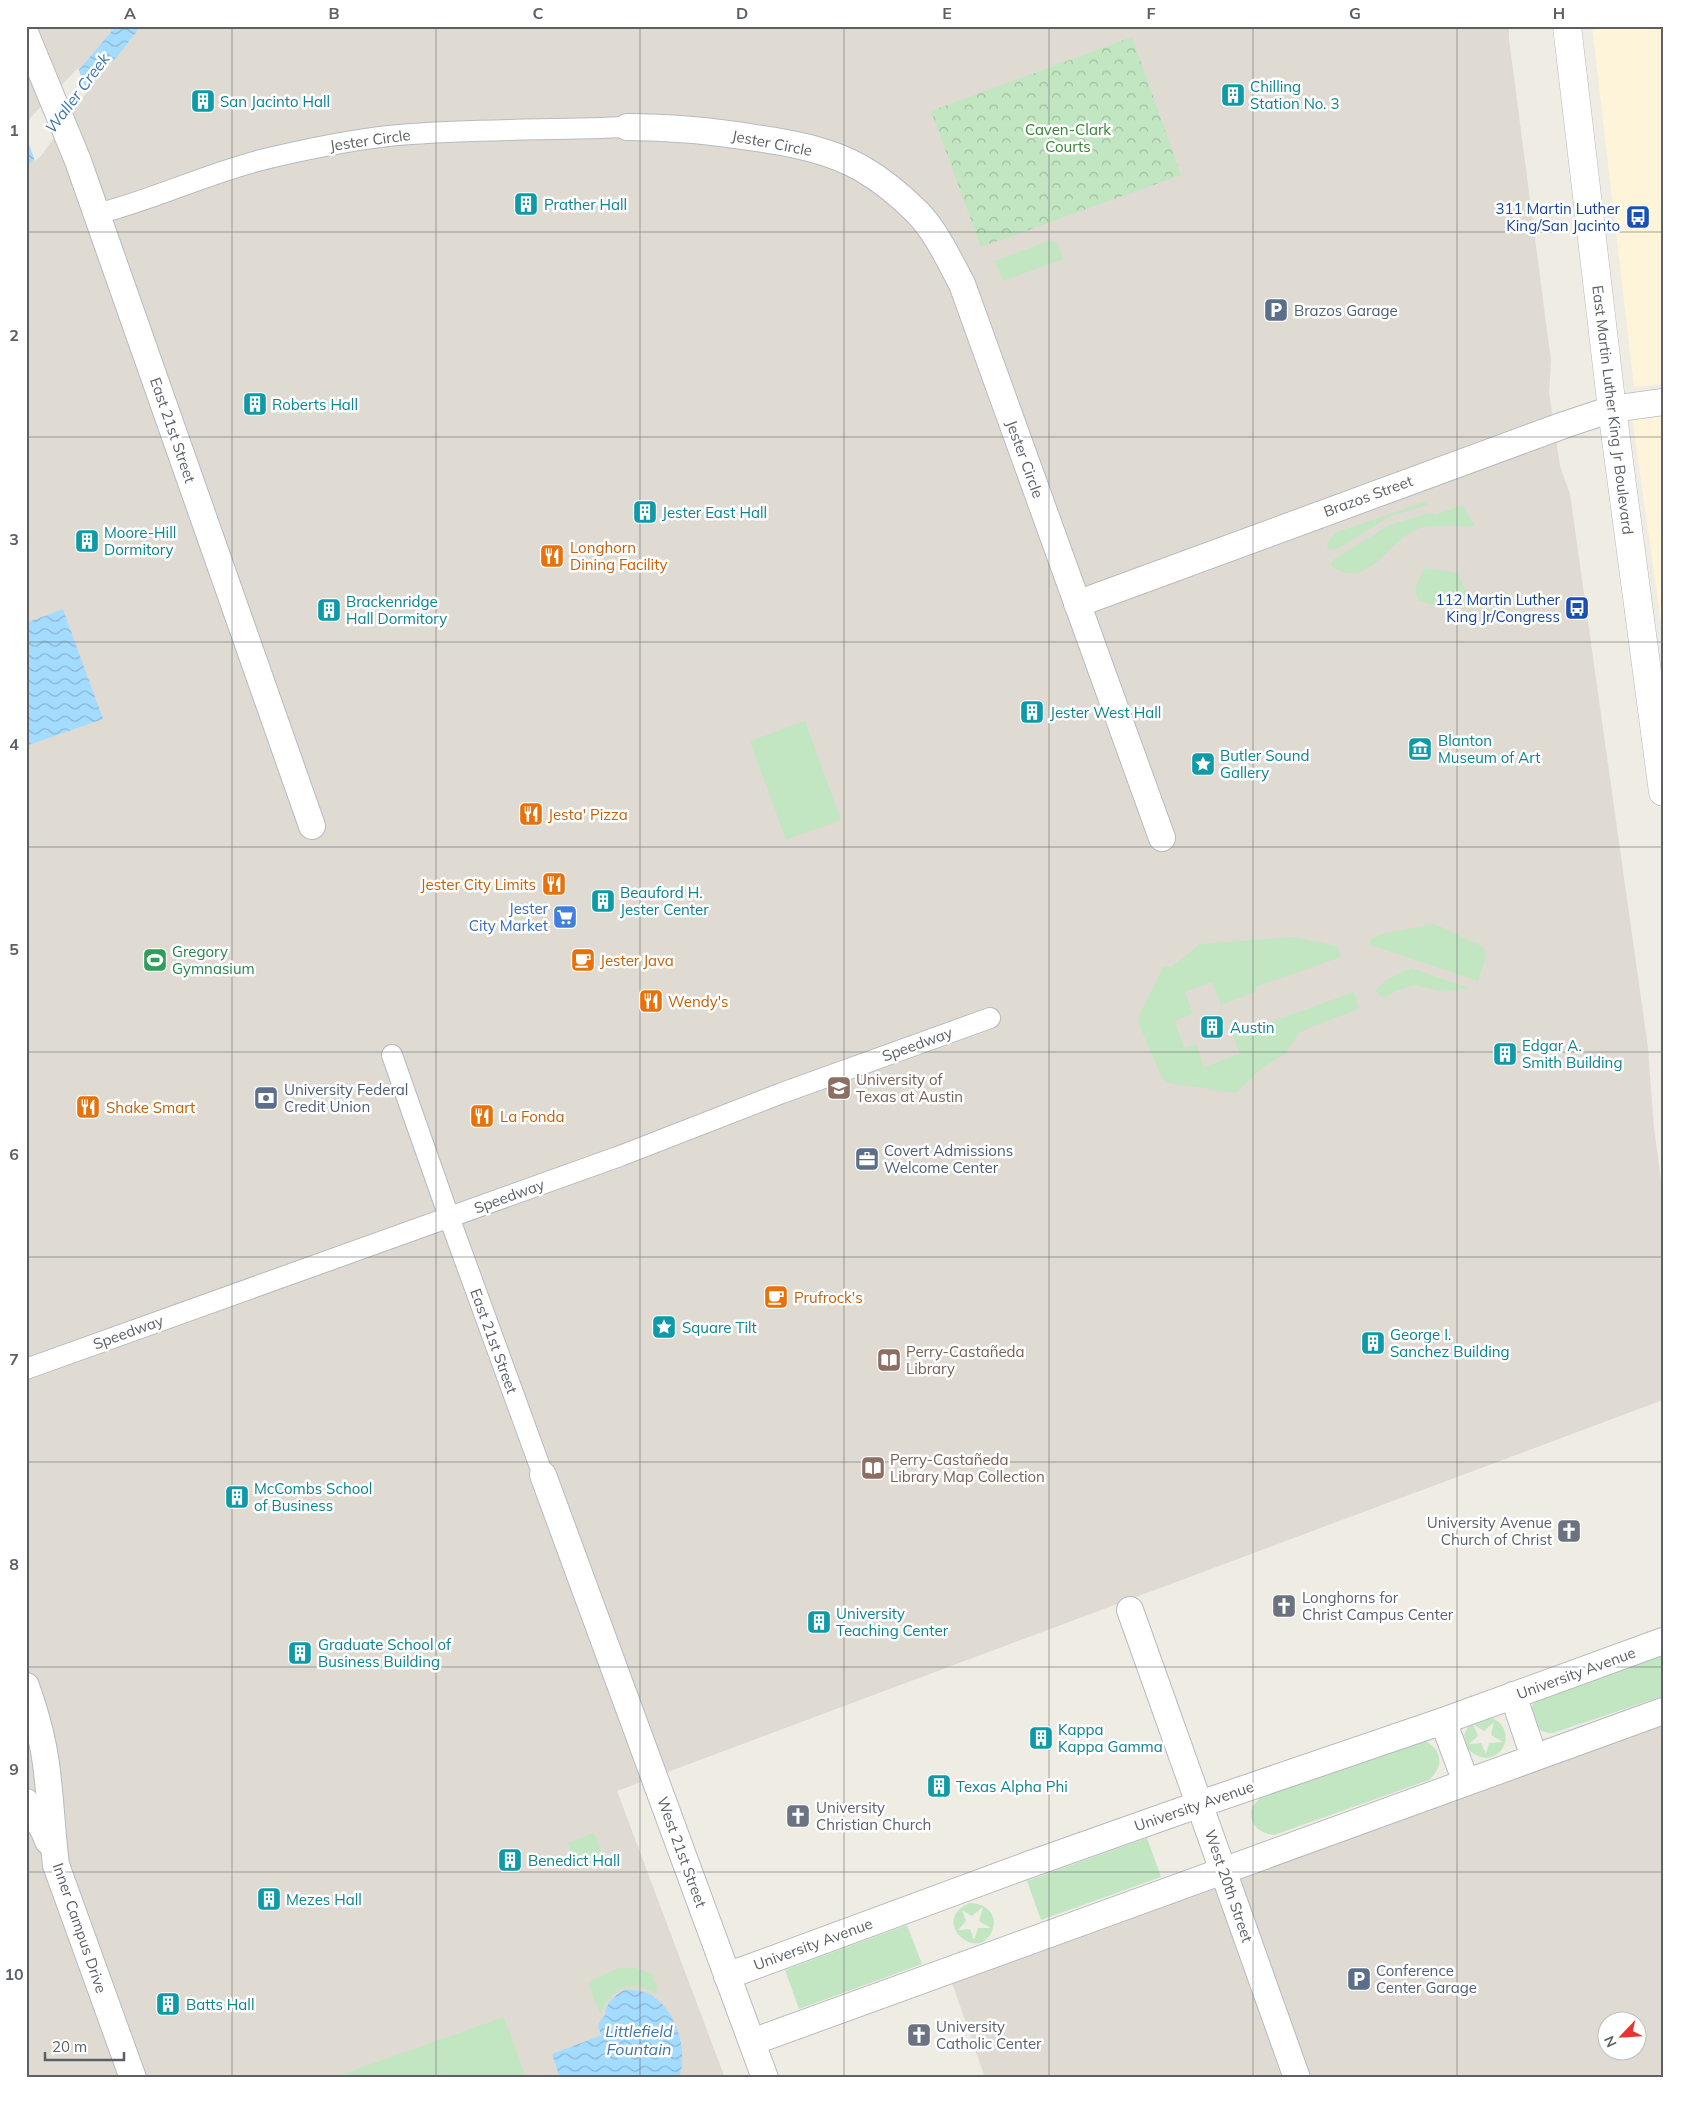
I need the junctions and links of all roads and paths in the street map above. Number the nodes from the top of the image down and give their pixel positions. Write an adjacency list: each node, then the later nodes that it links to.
1 (1567, 26): 6 (main road, East Martin Luther King Jr Boulevard)
2 (30, 44): 4 (street, East 21st Street)
3 (627, 127): 4 (street, Jester Circle); 7 (street, Jester Circle)
4 (97, 214): 9 (street, East 21st Street)
5 (1663, 402): 6 (street, Brazos Street)
6 (1612, 409): 7 (street, Brazos Street); 8 (main road, East Martin Luther King Jr Boulevard)
7 (1077, 604): 10 (street, Jester Circle)
8 (1663, 792)
9 (312, 826)
10 (1162, 838)
11 (990, 1018): 13 (street, Speedway)
12 (392, 1055): 13 (street, East 21st Street)
13 (449, 1217): 14 (street, Speedway); 15 (street, East 21st Street)
14 (26, 1369)
15 (543, 1475): 17 (street, East 21st Street)
16 (1130, 1610): 26 (street, West 20th Street)
17 (600, 1627): 29 (street, West 21st Street)
18 (1663, 1641): 20 (street, University Avenue)
19 (26, 1686): 27 (street, Inner Campus Drive)
20 (1513, 1695): 22 (street, University Avenue); 23 (street)
21 (1663, 1711): 23 (street)
22 (1443, 1721): 24 (street); 26 (street, University Avenue)
23 (1534, 1757): 24 (street)
24 (1466, 1782): 28 (street)
25 (26, 1802): 27 (street)
26 (1200, 1804): 28 (street, West 20th Street); 29 (street, University Avenue)
27 (56, 1865): 31 (street, Inner Campus Drive)
28 (1224, 1871): 30 (street); 33 (street, West 20th Street)
29 (727, 1976): 30 (street, West 21st Street)
30 (752, 2042): 32 (street, West 21st Street)
31 (133, 2078)
32 (765, 2078)
33 (1297, 2078)

